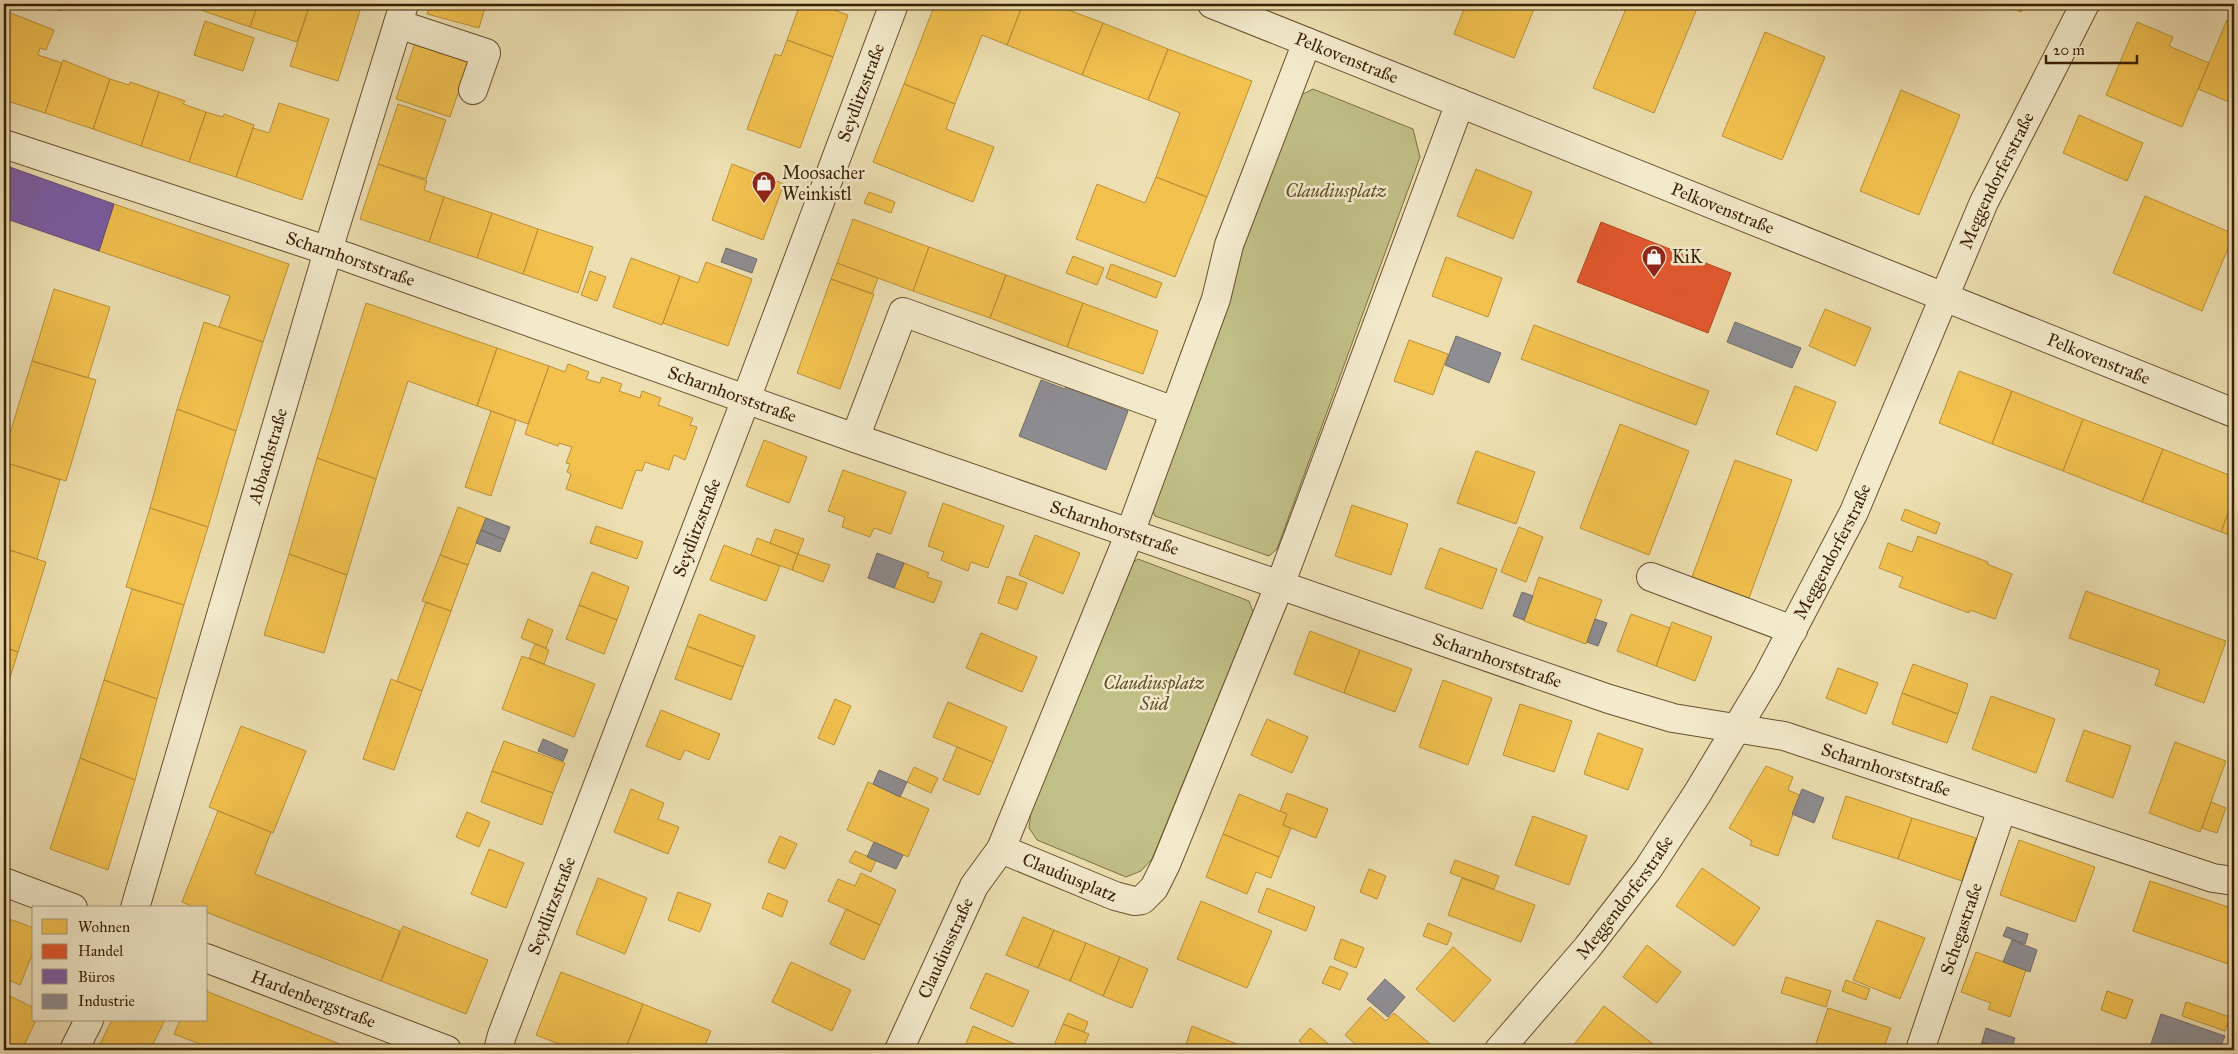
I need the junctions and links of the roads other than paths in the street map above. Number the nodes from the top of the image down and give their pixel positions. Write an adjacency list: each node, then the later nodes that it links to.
1 (894, 4): 11 (street, Seydlitzstraße)
2 (1212, 4): 5 (street, Pelkovenstraße)
3 (2085, 4): 10 (street, Meggendorferstraße)
4 (401, 14): 6 (street); 9 (street, Abbachstraße)
5 (1307, 42): 7 (street, Pelkovenstraße); 12 (street, Claudiusplatz)
6 (473, 90)
7 (1460, 103): 10 (street, Pelkovenstraße); 17 (street, Claudiusplatz)
8 (4, 144): 9 (street, Scharnhorststraße)
9 (328, 251): 11 (street, Scharnhorststraße); 25 (street, Abbachstraße)
10 (1943, 297): 13 (street, Pelkovenstraße); 18 (street, Meggendorferstraße)
11 (746, 399): 14 (street, Scharnhorststraße); 30 (street, Seydlitzstraße)
12 (1174, 411): 14 (street); 15 (street, Claudiusplatz)
13 (2234, 412)
14 (855, 438): 15 (street, Scharnhorststraße)
15 (1130, 533): 17 (street, Scharnhorststraße); 21 (street, Claudiusplatz)
16 (1651, 577): 18 (street)
17 (1280, 585): 19 (street, Scharnhorststraße); 21 (street, Claudiusplatz)
18 (1793, 630): 19 (street, Meggendorferstraße)
19 (1737, 728): 20 (street, Scharnhorststraße); 32 (street, Meggendorferstraße)
20 (2002, 809): 22 (street, Scharnhorststraße); 33 (street, Schegastraße)
21 (1001, 849): 31 (street, Claudiusstraße)
22 (2234, 881)
23 (4, 882): 24 (street)
24 (68, 906)
25 (136, 906)
26 (208, 959): 29 (street, Hardenbergstraße)
27 (88, 1022): 28 (street)
28 (74, 1050)
29 (447, 1050)
30 (498, 1050)
31 (899, 1050)
32 (1499, 1050)
33 (1920, 1050)

